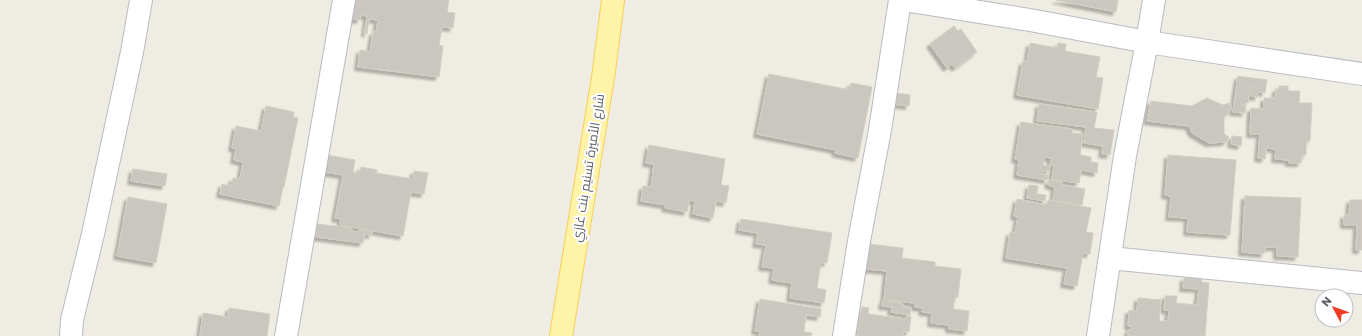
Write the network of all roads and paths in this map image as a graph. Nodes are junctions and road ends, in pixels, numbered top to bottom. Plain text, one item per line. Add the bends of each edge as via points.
1 (141, 0) edge
2 (344, 0) edge
3 (613, 0) edge
4 (900, 0) edge
5 (904, 0) edge
6 (1154, 0) edge
7 (1147, 42) junction
8 (1362, 74) edge
9 (1110, 258) junction
10 (1362, 283) edge
11 (71, 336) edge
12 (286, 336) edge
13 (561, 336) edge
14 (844, 336) edge
15 (1098, 336) edge

1 - 11 street via 93,234 72,320
2 - 12 street
3 - 13 main road, شارع الأميرة تسنيم بنت غازي
4 - 14 street
5 - 7 street
6 - 7 street
7 - 8 street
7 - 9 street via 1125,156
9 - 10 street
9 - 15 street

